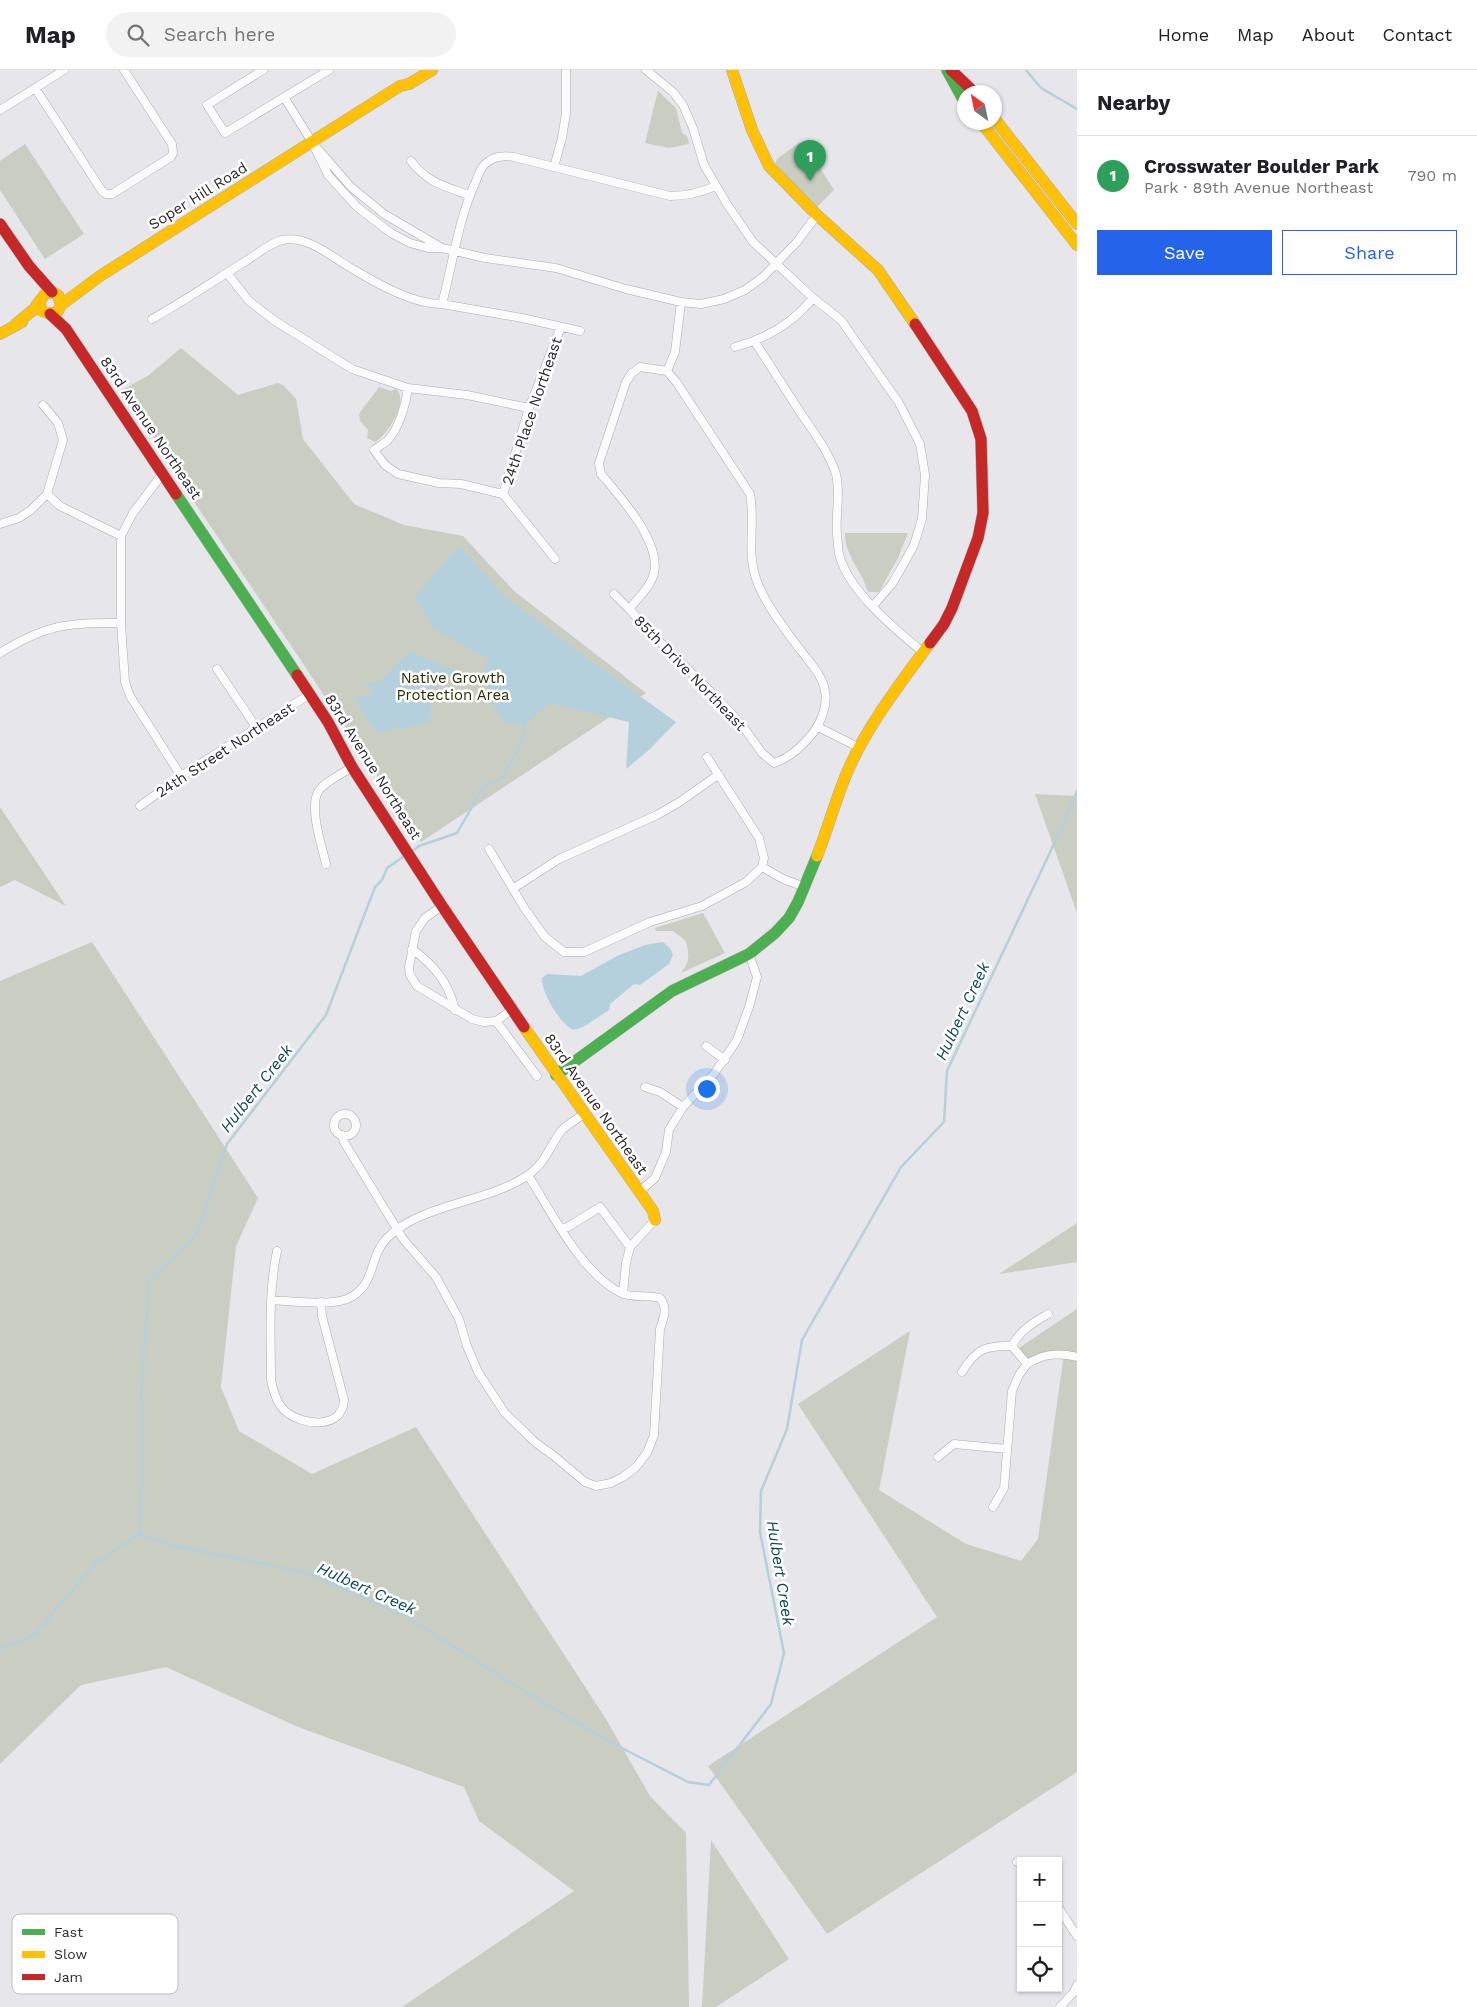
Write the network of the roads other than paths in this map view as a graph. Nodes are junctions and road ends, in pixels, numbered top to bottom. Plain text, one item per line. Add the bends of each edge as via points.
1 (64, 70) edge
2 (124, 70) edge
3 (262, 70) edge
4 (329, 70) edge
5 (418, 70) edge
6 (432, 70) edge
7 (566, 70) edge
8 (646, 70) edge
9 (732, 70) edge
10 (949, 70) edge
11 (966, 85) edge
12 (400, 86) junction
13 (957, 87) edge
14 (35, 88) junction
15 (284, 98) junction
16 (0, 110) edge
17 (1002, 128) edge
18 (987, 130) edge
19 (312, 142) junction
20 (411, 160) dead end
21 (554, 167) junction
22 (716, 186) junction
23 (469, 195) junction
24 (817, 215) junction
25 (0, 224) edge
26 (1077, 224) edge
27 (1077, 245) edge
28 (442, 248) junction
29 (454, 251) junction
30 (776, 265) junction
31 (29, 266) junction
32 (227, 273) junction
33 (100, 276) junction
34 (53, 293) junction
35 (813, 298) junction
36 (681, 302) junction
37 (442, 304) junction
38 (61, 306) junction
39 (43, 307) junction
40 (152, 319) dead end
41 (560, 327) junction
42 (66, 329) junction
43 (580, 331) dead end
44 (0, 334) edge
45 (755, 342) junction
46 (735, 347) dead end
47 (666, 371) junction
48 (408, 388) junction
49 (44, 405) dead end
50 (529, 408) junction
51 (163, 473) junction
52 (47, 494) junction
53 (503, 494) junction
54 (0, 524) edge
55 (121, 536) junction
56 (555, 559) dead end
57 (614, 594) dead end
58 (873, 606) junction
59 (629, 609) junction
60 (121, 623) junction
61 (0, 653) edge
62 (924, 653) junction
63 (216, 669) dead end
64 (310, 694) junction
65 (818, 726) junction
66 (256, 727) junction
67 (860, 748) junction
68 (707, 757) dead end
69 (352, 767) junction
70 (181, 776) junction
71 (718, 776) junction
72 (140, 806) dead end
73 (489, 848) dead end
74 (326, 864) dead end
75 (762, 867) junction
76 (805, 887) junction
77 (514, 888) junction
78 (442, 906) junction
79 (412, 949) junction
80 (749, 954) junction
81 (456, 1010) junction
82 (512, 1010) junction
83 (496, 1021) junction
84 (706, 1046) dead end
85 (725, 1060) junction
86 (556, 1075) junction
87 (537, 1076) dead end
88 (645, 1087) dead end
89 (683, 1107) junction
90 (584, 1114) junction
91 (342, 1135) dead end
92 (528, 1175) junction
93 (639, 1192) junction
94 (655, 1220) joint
95 (562, 1228) junction
96 (397, 1230) junction
97 (630, 1246) junction
98 (277, 1251) dead end
99 (623, 1294) junction
100 (271, 1300) junction
101 (320, 1302) junction
102 (1048, 1314) dead end
103 (1012, 1346) junction
104 (1077, 1357) edge
105 (1027, 1364) junction
106 (962, 1372) dead end
107 (1007, 1449) junction
108 (938, 1457) dead end
109 (993, 1507) dead end
110 (1062, 1913) edge
111 (1077, 1936) edge
112 (1077, 1985) edge
113 (1060, 2007) edge

1 - 14 street
2 - 14 street via 172,144 173,153 112,194 102,191
3 - 15 street via 207,105 225,133
4 - 15 street
5 - 12 street via 405,78
6 - 12 street
7 - 21 street via 566,113
8 - 22 street via 673,92 682,105 693,128 704,166
9 - 24 street via 752,130 770,166
10 - 11 street
10 - 13 street
12 - 19 street, Soper Hill Road
14 - 16 street
15 - 19 street
17 - 26 street
18 - 27 street
19 - 28 street via 351,187 384,214
19 - 28 street via 328,175 374,222 410,242 428,248
19 - 33 street, Soper Hill Road
20 - 23 street via 432,181
21 - 22 street via 670,196 688,196
21 - 23 street via 504,155 494,157 485,163
22 - 30 street via 753,242
23 - 29 street
24 - 30 street
24 - 62 street via 878,270 958,388 972,411 981,439 983,482 978,538 952,608
25 - 31 street, 83rd Avenue Northeast
28 - 29 street
29 - 36 street via 556,268
29 - 37 street
30 - 35 street
30 - 36 street via 745,290 724,299 701,304
31 - 34 street, 83rd Avenue Northeast
31 - 39 street, 83rd Avenue Northeast
32 - 37 street via 280,241 294,239 305,241 408,299
32 - 40 street
32 - 48 street via 249,301 315,347 352,368
33 - 34 street, Soper Hill Road
33 - 38 street, Soper Hill Road
34 - 38 street via 60,298
34 - 39 street via 45,294
35 - 45 street via 790,320
35 - 58 street via 841,320 872,363 912,424 924,459 925,494 914,545 892,584
36 - 47 street via 675,352
37 - 41 street
38 - 39 street via 56,313
38 - 42 street, 83rd Avenue Northeast
39 - 42 street, 83rd Avenue Northeast
39 - 44 street via 33,310
41 - 43 street
41 - 50 street, 24th Place Northeast
42 - 51 street, 83rd Avenue Northeast
45 - 46 street
45 - 58 street via 836,475 839,555 861,595
47 - 59 street, 85th Drive Northeast via 640,367 632,373 626,382 599,463 601,474 644,531 653,550 652,580
47 - 65 street, 85th Drive Northeast via 750,494 753,572 759,588 816,670 826,690 825,707
48 - 50 street via 467,395
48 - 53 street via 396,426 388,440 374,450 385,465 398,474
49 - 52 street via 58,423 63,440
50 - 53 street, 24th Place Northeast
51 - 55 street via 132,513
51 - 64 street, 83rd Avenue Northeast
52 - 54 street via 19,518
52 - 55 street via 60,506
53 - 56 street
55 - 60 street
57 - 59 street
58 - 62 street
59 - 65 street, 85th Drive Northeast via 718,699 762,754 774,763 803,746
60 - 61 street via 68,624 36,633
60 - 70 street via 125,682 130,696
62 - 67 street via 891,697
63 - 66 street
64 - 66 street, 24th Street Northeast
64 - 69 street, 83rd Avenue Northeast
65 - 67 street
66 - 70 street, 24th Street Northeast
67 - 76 street via 844,779
68 - 71 street
69 - 74 street via 318,791 315,801
69 - 78 street, 83rd Avenue Northeast
70 - 72 street, 24th Street Northeast
71 - 75 street via 759,838 764,858
71 - 77 street via 657,815 559,858
73 - 77 street
75 - 76 street
75 - 77 street via 746,882 702,906 650,922 584,952 564,952 554,947 538,929
76 - 80 street via 789,918
78 - 79 street via 420,925
78 - 82 street, 83rd Avenue Northeast
79 - 81 street via 427,960 441,977 452,994
79 - 81 street via 410,975 417,986
80 - 85 street via 757,977 737,1040
80 - 86 street via 672,991
81 - 83 street via 472,1019
82 - 83 street
82 - 86 street, 83rd Avenue Northeast
83 - 87 street
84 - 85 street
85 - 89 street
86 - 90 street, 83rd Avenue Northeast
88 - 89 street via 660,1092
89 - 93 street via 670,1130 666,1152 655,1178
90 - 92 street via 563,1130
90 - 93 street, 83rd Avenue Northeast
91 - 96 street
92 - 95 street
92 - 96 street via 502,1188 435,1211
93 - 94 street, 83rd Avenue Northeast via 653,1211
94 - 97 street
95 - 97 street via 600,1206
95 - 99 street via 583,1261 603,1282
96 - 99 street via 436,1276 459,1319 478,1372 505,1413 536,1443 585,1482 596,1486 612,1484 636,1467 647,1453 654,1435 660,1329 666,1314 664,1303 660,1298
96 - 101 street via 382,1245 369,1278 358,1292 339,1301
97 - 99 street
98 - 100 street
100 - 101 street
100 - 101 street via 271,1380 278,1401 295,1417 317,1423 330,1421 344,1408
102 - 103 street via 1017,1336
103 - 105 street
103 - 106 street via 995,1345 982,1349 971,1357
104 - 105 street via 1053,1354 1038,1357
105 - 107 street via 1012,1391
107 - 108 street via 954,1444
107 - 109 street via 1004,1488
110 - 111 street
112 - 113 street

